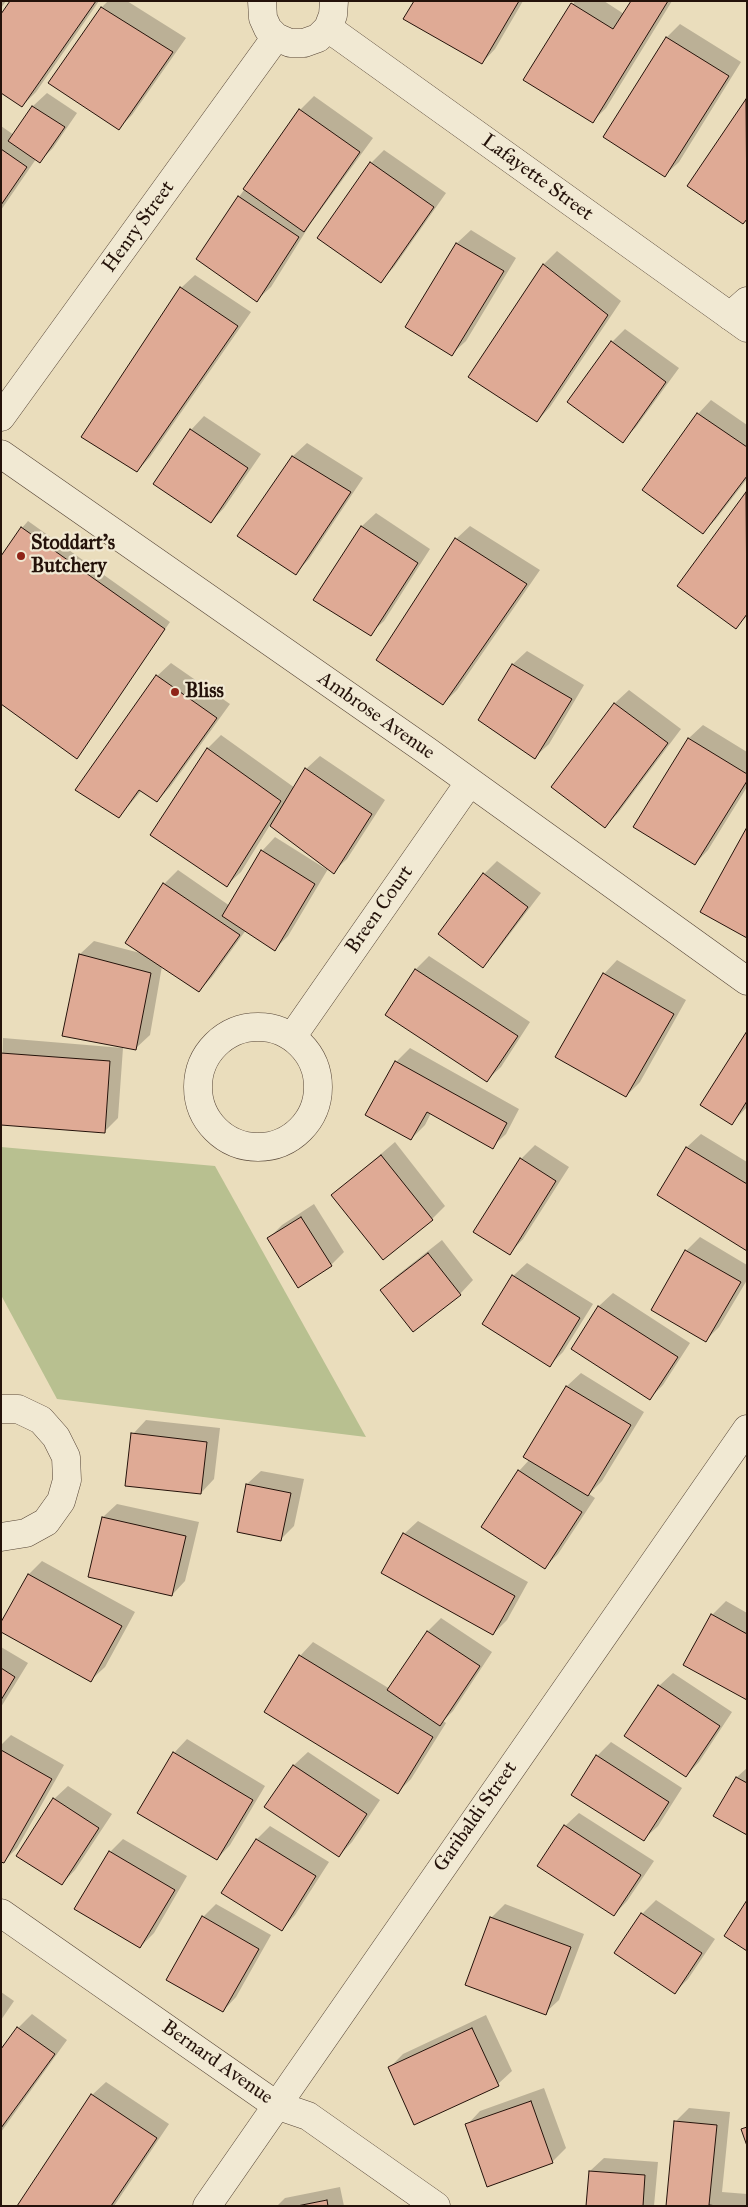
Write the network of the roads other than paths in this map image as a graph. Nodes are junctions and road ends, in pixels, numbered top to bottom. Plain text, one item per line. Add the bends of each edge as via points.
1 (262, 1) edge
2 (334, 1) edge
3 (328, 28) junction
4 (276, 37) junction
5 (741, 315) edge
6 (1, 417) edge
7 (1, 454) edge
8 (469, 783) junction
9 (747, 982) edge
10 (292, 1037) junction
11 (1, 1408) edge
12 (747, 1429) edge
13 (1, 1537) edge
14 (1, 1913) edge
15 (276, 2105) junction
16 (207, 2206) edge
17 (436, 2206) edge

1 - 4 street via 263,18
2 - 3 street
3 - 4 street via 318,38 304,43 290,43
3 - 5 street, Lafayette Street
4 - 6 street, Henry Street
7 - 8 street, Ambrose Avenue
8 - 9 street, Ambrose Avenue
8 - 10 street, Breen Court
10 - 10 street via 307,1051 316,1070 318,1091 313,1111 296,1134 278,1144 257,1147 237,1144 223,1137 209,1122 200,1103 198,1082 205,1057 219,1041 236,1030 257,1026
11 - 13 street via 18,1410 41,1420 56,1437 66,1457 67,1480 61,1502 46,1522 26,1533
12 - 15 street, Garibaldi Street
14 - 15 street, Bernard Avenue
15 - 16 street, Garibaldi Street
15 - 17 street, Bernard Avenue via 308,2116

